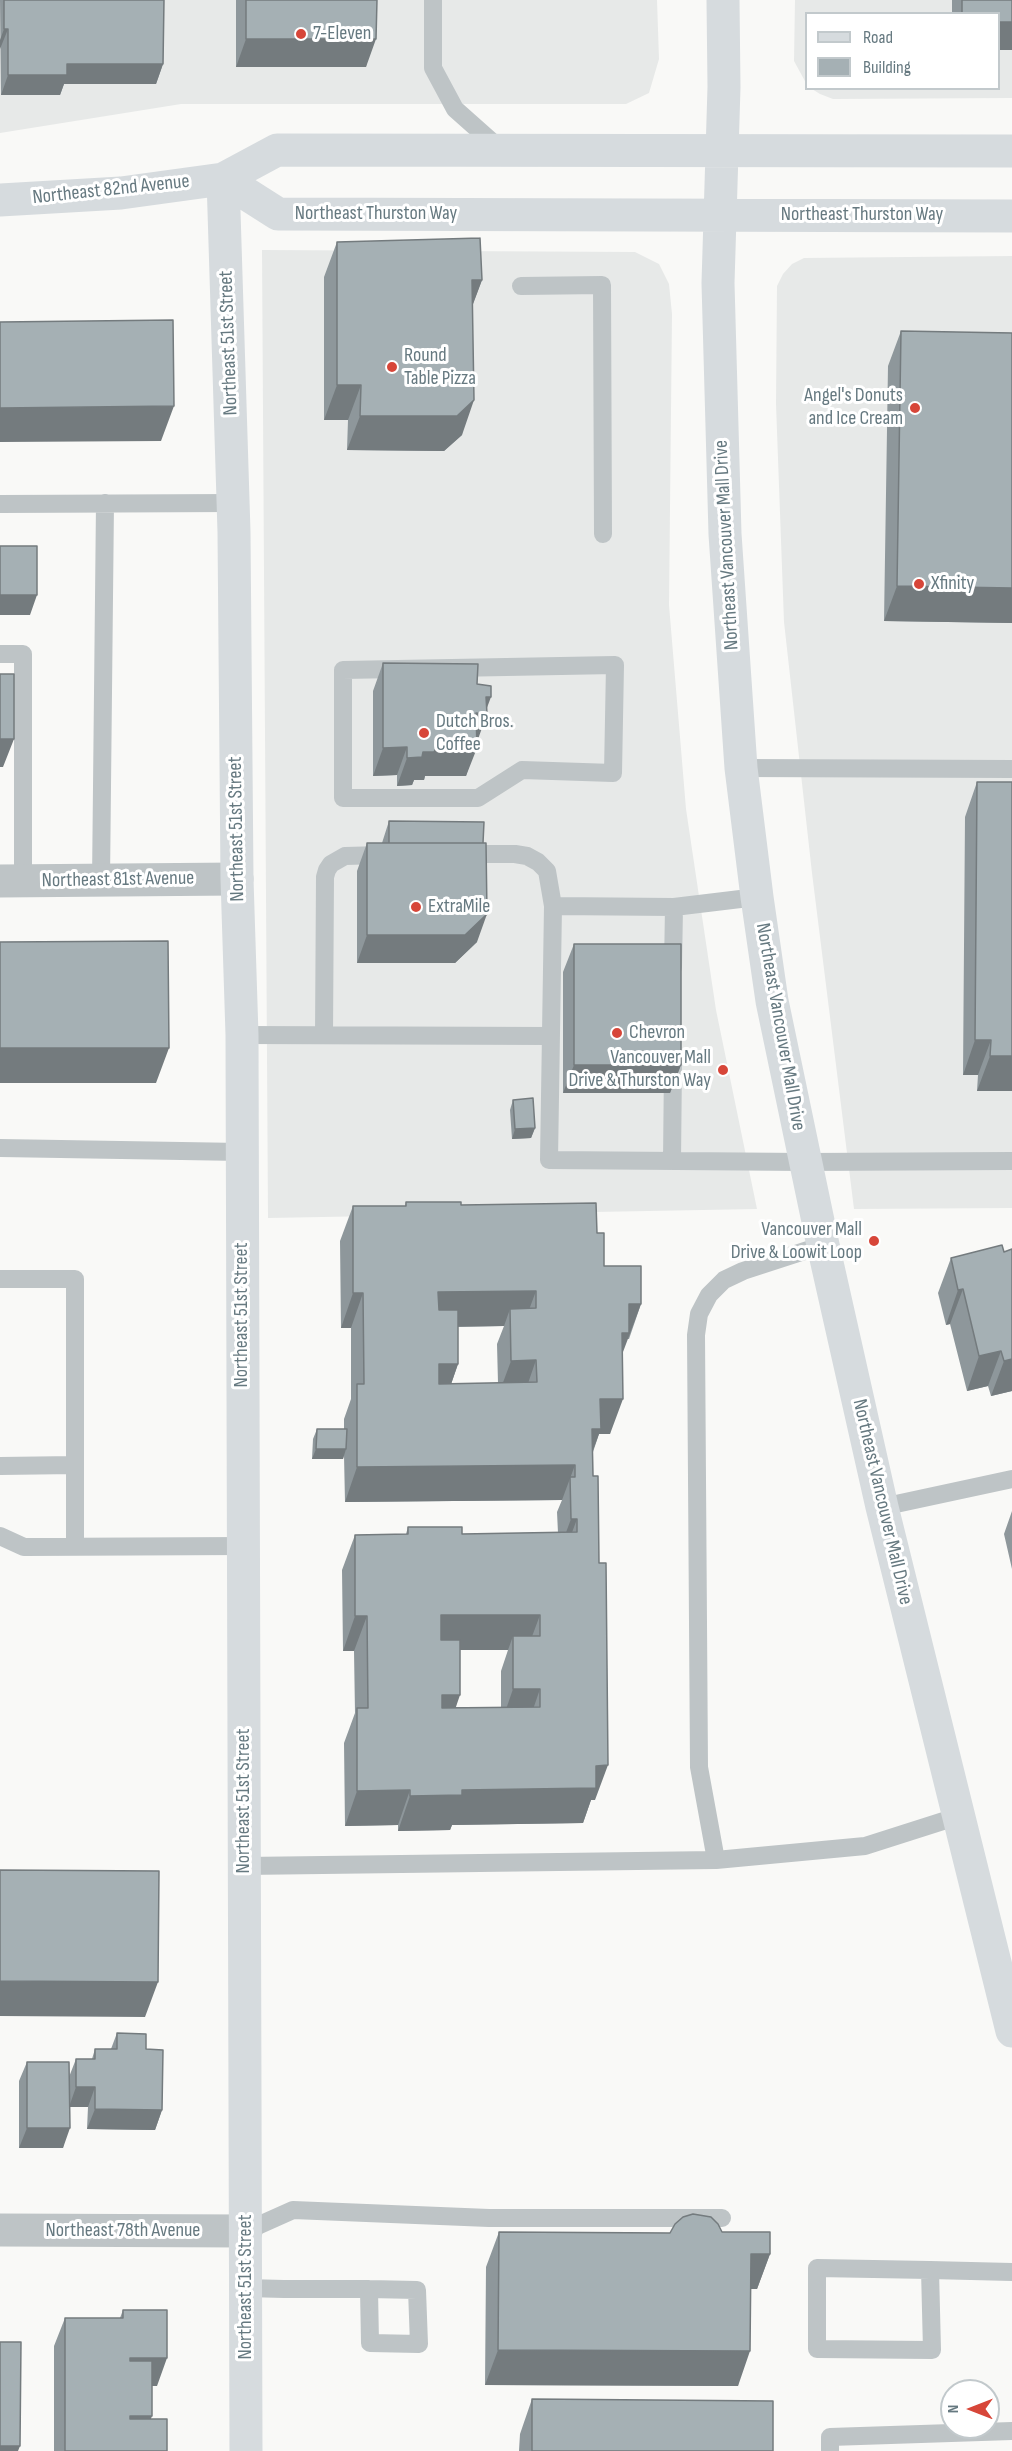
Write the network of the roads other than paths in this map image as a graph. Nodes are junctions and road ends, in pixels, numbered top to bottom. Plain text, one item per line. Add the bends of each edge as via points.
1 (433, 0) edge
2 (723, 0) edge
3 (501, 150) junction
4 (722, 150) junction
5 (1012, 151) edge
6 (223, 179) junction
7 (0, 200) edge
8 (720, 215) junction
9 (1012, 216) edge
10 (521, 286) dead end
11 (105, 503) junction
12 (234, 503) junction
13 (0, 504) edge
14 (603, 534) dead end
15 (0, 654) edge
16 (741, 768) junction
17 (1012, 769) edge
18 (613, 773) joint
19 (477, 854) edge
20 (382, 855) edge
21 (237, 879) junction
22 (101, 880) junction
23 (12, 881) edge
24 (757, 897) junction
25 (553, 906) junction
26 (674, 906) junction
27 (673, 987) edge
28 (242, 1035) junction
29 (324, 1035) junction
30 (551, 1036) junction
31 (673, 1045) edge
32 (0, 1148) edge
33 (242, 1152) junction
34 (672, 1161) junction
35 (1012, 1161) edge
36 (805, 1162) junction
37 (823, 1245) junction
38 (0, 1280) edge
39 (75, 1465) junction
40 (0, 1466) edge
41 (1012, 1479) edge
42 (882, 1508) junction
43 (0, 1536) edge
44 (75, 1546) junction
45 (244, 1546) junction
46 (959, 1816) junction
47 (716, 1860) junction
48 (244, 1866) junction
49 (1012, 2031) edge
50 (722, 2218) dead end
51 (0, 2230) edge
52 (246, 2231) junction
53 (930, 2270) junction
54 (1012, 2272) edge
55 (246, 2288) junction
56 (369, 2289) dead end
57 (1012, 2431) edge
58 (953, 2443) edge
59 (246, 2451) edge
60 (830, 2451) edge

1 - 3 lane via 434,68 455,109
2 - 4 street, Northeast Vancouver Mall Drive
3 - 4 street
3 - 6 street via 277,150
4 - 5 street
4 - 8 street, Northeast Vancouver Mall Drive
6 - 7 street, Northeast 82nd Avenue via 121,193
6 - 8 street, Northeast Thurston Way via 278,213
6 - 12 street, Northeast 51st Street
8 - 9 street, Northeast Thurston Way
8 - 16 street, Northeast Vancouver Mall Drive via 717,283 725,534
10 - 14 lane via 602,285
11 - 12 lane
11 - 13 lane
11 - 22 lane
12 - 21 street, Northeast 51st Street
15 - 23 lane via 23,654
16 - 17 lane
16 - 24 street, Northeast Vancouver Mall Drive
18 - 18 lane via 615,665 343,670 343,798 478,798 522,770
19 - 25 lane via 515,854 538,862 547,871
20 - 29 lane via 345,856 327,870
21 - 22 street, Northeast 81st Avenue
21 - 28 street, Northeast 51st Street
22 - 23 street, Northeast 81st Avenue
24 - 26 lane
24 - 36 street, Northeast Vancouver Mall Drive via 772,1001
25 - 26 lane
25 - 30 lane
26 - 27 lane
28 - 29 lane
28 - 33 street, Northeast 51st Street
29 - 30 lane
30 - 34 lane via 549,1160
31 - 34 lane
32 - 33 lane
33 - 45 street, Northeast 51st Street
34 - 36 lane
35 - 36 lane
36 - 37 street, Northeast Vancouver Mall Drive
37 - 42 street, Northeast Vancouver Mall Drive
37 - 47 lane via 724,1280 709,1295 699,1314 699,1767
38 - 39 lane via 75,1280
39 - 40 lane
39 - 44 lane
41 - 42 lane
42 - 46 street, Northeast Vancouver Mall Drive
43 - 44 lane via 24,1547
44 - 45 lane
45 - 48 street, Northeast 51st Street
46 - 47 lane via 865,1846
46 - 49 street, Northeast Vancouver Mall Drive
47 - 48 lane
48 - 52 street, Northeast 51st Street
50 - 52 lane via 489,2218 293,2210
51 - 52 street, Northeast 78th Avenue
52 - 55 street, Northeast 51st Street
53 - 53 lane via 817,2268 817,2349 932,2350
53 - 54 lane
55 - 56 lane
55 - 59 street, Northeast 51st Street
57 - 58 lane
58 - 60 lane via 830,2438

